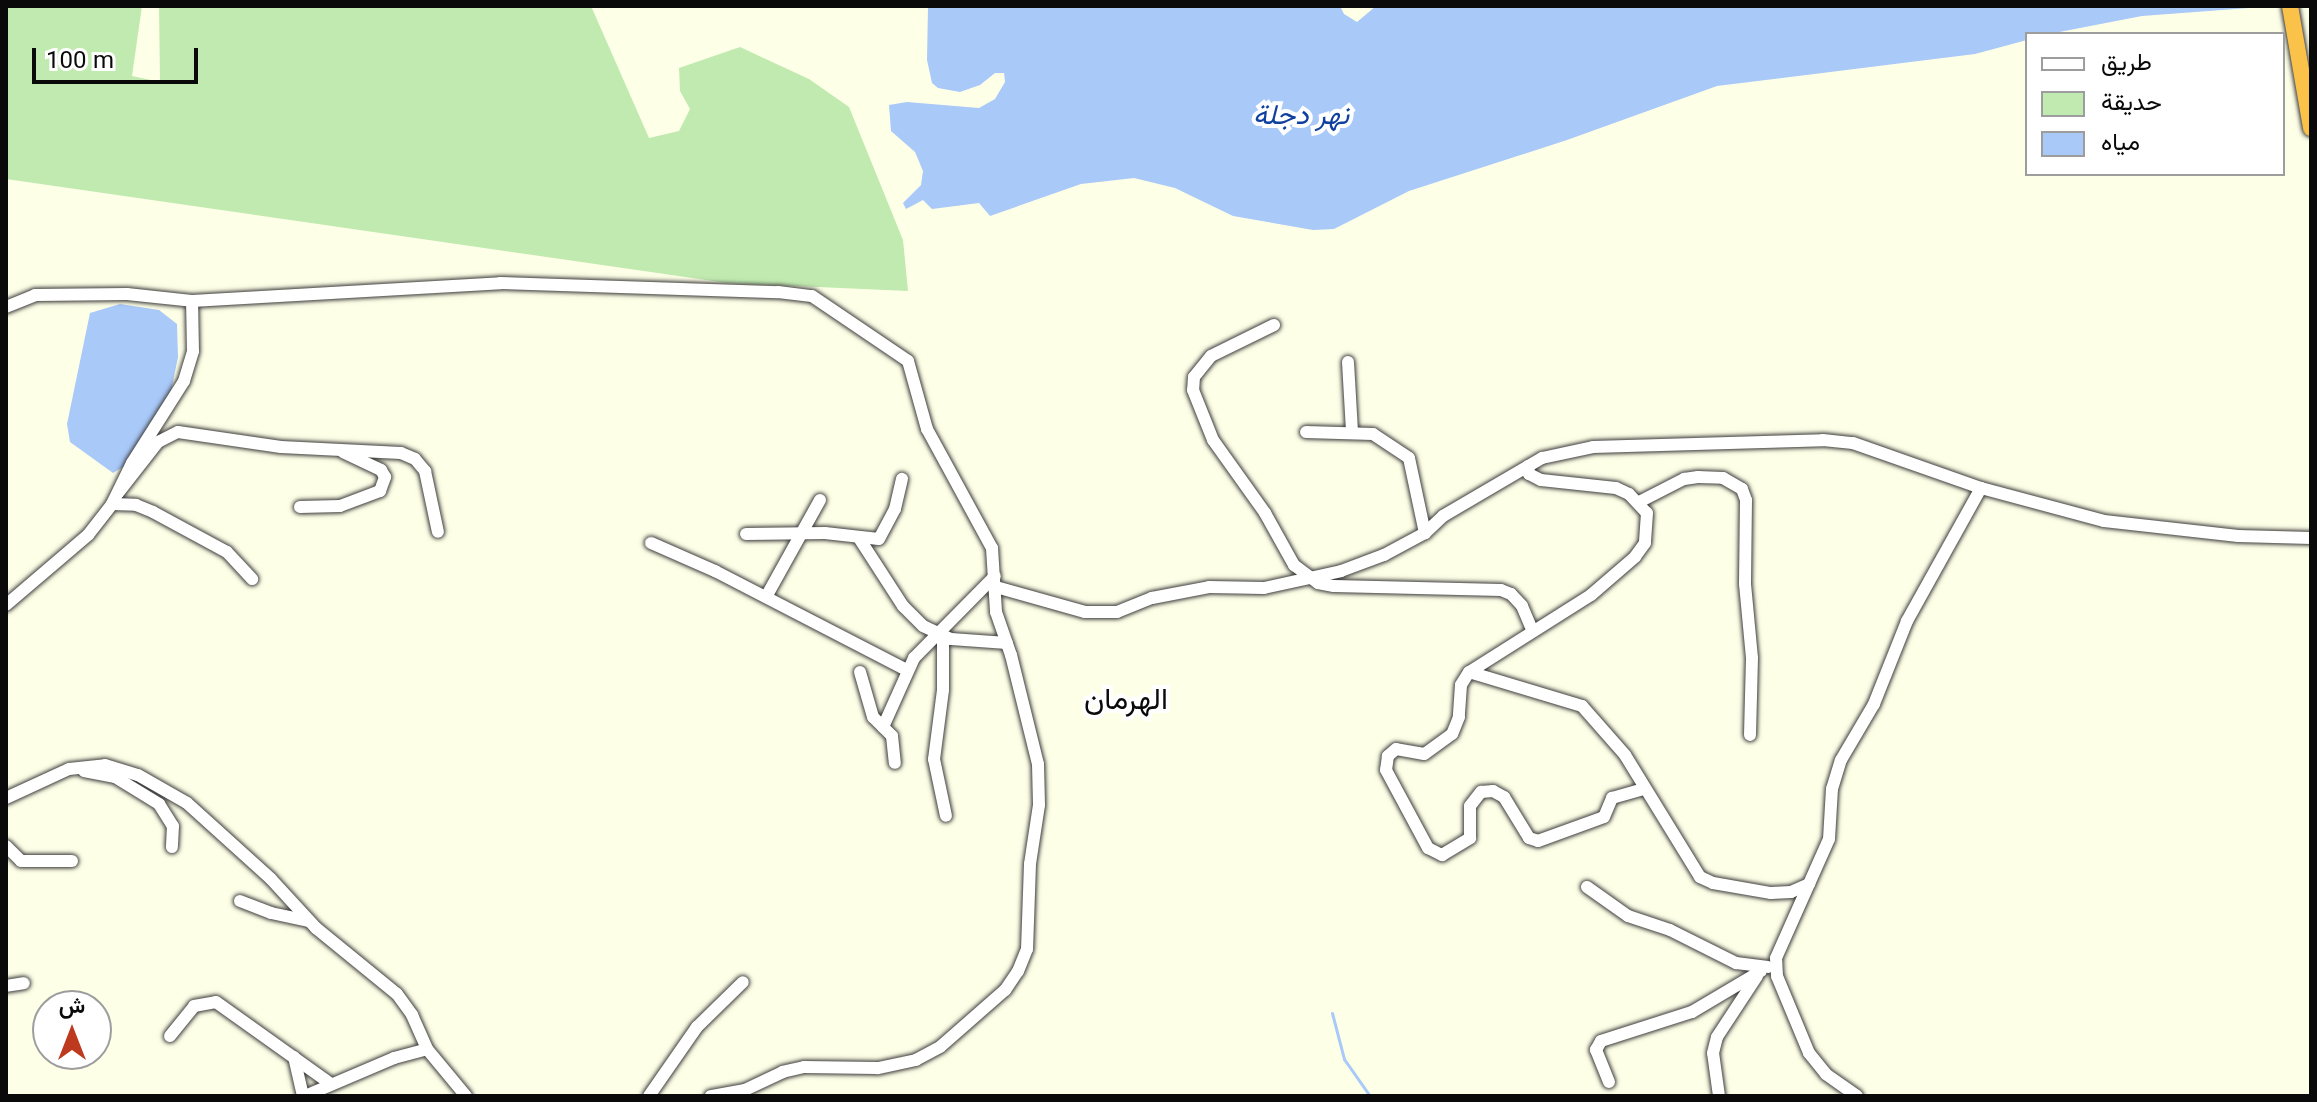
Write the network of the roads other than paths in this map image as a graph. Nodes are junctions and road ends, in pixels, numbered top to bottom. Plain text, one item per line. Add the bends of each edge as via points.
1 (2290, 6) edge
2 (2311, 128) edge
3 (192, 301) junction
4 (6, 307) edge
5 (1274, 325) dead end
6 (1348, 362) dead end
7 (1306, 432) dead end
8 (1352, 432) junction
9 (340, 450) junction
10 (1528, 466) junction
11 (902, 479) dead end
12 (1981, 488) junction
13 (115, 498) junction
14 (820, 500) dead end
15 (1639, 502) junction
16 (300, 507) dead end
17 (438, 532) dead end
18 (801, 533) junction
19 (1425, 533) junction
20 (746, 534) dead end
21 (859, 538) junction
22 (2311, 538) edge
23 (651, 543) dead end
24 (1306, 577) junction
25 (252, 579) dead end
26 (995, 582) junction
27 (766, 597) junction
28 (6, 605) edge
29 (1532, 629) junction
30 (939, 635) junction
31 (1007, 643) junction
32 (907, 670) junction
33 (860, 672) dead end
34 (1469, 672) junction
35 (883, 727) junction
36 (1750, 735) dead end
37 (895, 763) dead end
38 (69, 769) junction
39 (1643, 789) junction
40 (6, 798) edge
41 (946, 816) dead end
42 (6, 846) edge
43 (172, 847) dead end
44 (72, 861) dead end
45 (1809, 884) junction
46 (1587, 887) dead end
47 (240, 901) dead end
48 (308, 921) junction
49 (1767, 969) junction
50 (743, 982) dead end
51 (24, 983) dead end
52 (6, 986) edge
53 (170, 1036) dead end
54 (427, 1049) junction
55 (294, 1057) junction
56 (1609, 1082) dead end
57 (322, 1090) edge
58 (462, 1094) edge
59 (304, 1096) edge
60 (649, 1096) edge
61 (711, 1096) edge
62 (1719, 1096) edge
63 (1857, 1096) edge

1 - 2 highway
3 - 4 street via 127,294 35,295
3 - 13 street via 193,351 184,381
3 - 26 street via 500,283 812,296 908,361 927,429 988,537
5 - 24 street via 1211,356 1194,377 1193,390 1213,440
6 - 8 street
7 - 8 street
8 - 19 street via 1373,434 1409,458
9 - 13 street via 171,434 158,442
9 - 16 street via 381,470 385,477 380,491 333,507
9 - 17 street via 401,453 415,459 428,478
10 - 12 street via 1558,452 1584,448 1823,440 1853,443
10 - 15 street via 1533,478 1616,488
10 - 19 street via 1443,516
11 - 21 street via 881,537
12 - 22 street via 2104,521
12 - 45 street via 1907,621 1874,704 1841,760 1832,789 1829,839
13 - 25 street via 227,552
13 - 28 street via 88,535
14 - 18 street
15 - 29 street via 1649,526 1635,557 1591,595
15 - 36 street via 1698,477 1723,478 1742,489 1752,658
18 - 20 street
18 - 21 street
18 - 27 street
19 - 24 street via 1363,564
21 - 30 street via 912,617
23 - 27 street
24 - 26 street via 1264,588 1195,590 1117,612 1085,612
24 - 29 street via 1334,586 1501,590 1522,606
26 - 30 street
26 - 31 street via 996,612
27 - 32 street
29 - 34 street
30 - 31 street
30 - 32 street
30 - 41 street via 943,690 934,759
31 - 61 street via 1038,764 1040,792 1030,864 1029,937 1012,981 940,1047 916,1060 864,1069 804,1067 745,1090
32 - 35 street
33 - 35 street via 873,717
34 - 39 street via 1582,706 1621,749
34 - 39 street via 1461,685 1452,734 1424,754 1400,748 1386,760 1386,770 1431,852 1442,855 1467,842 1470,806 1481,792 1504,797 1529,838 1538,841 1604,817 1612,798
35 - 37 street via 892,736
38 - 40 street
38 - 43 street via 115,777 159,804 173,826
38 - 48 street via 93,765 128,770 187,803 271,879
39 - 45 street via 1692,868 1706,881 1771,893
42 - 44 street via 21,861
45 - 49 street
46 - 49 street via 1619,912 1736,963
47 - 48 street
48 - 54 street via 397,994
49 - 56 street via 1692,1012 1601,1041 1596,1050
49 - 62 street via 1717,1037 1713,1053
49 - 63 street via 1809,1053 1826,1074
50 - 60 street via 697,1027
51 - 52 street
53 - 55 street via 194,1006 216,1002
54 - 57 street
54 - 58 street
55 - 57 street
55 - 59 street
57 - 59 street

